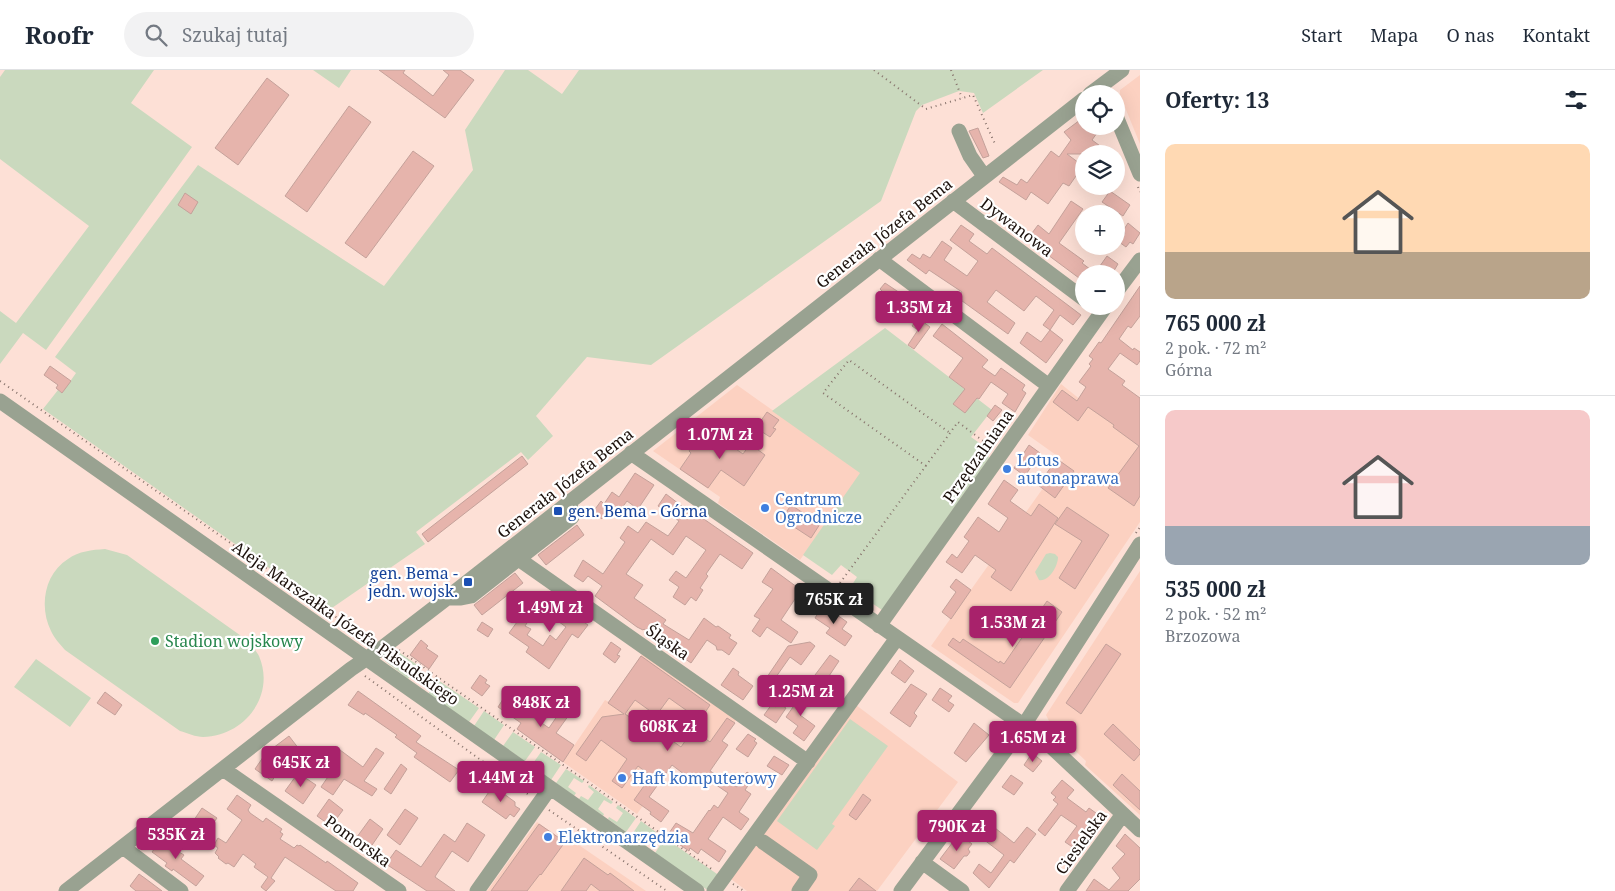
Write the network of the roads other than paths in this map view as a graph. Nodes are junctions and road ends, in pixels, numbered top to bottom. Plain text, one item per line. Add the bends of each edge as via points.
1 (1122, 70) edge
2 (1105, 82) edge
3 (1075, 106) edge
4 (959, 131) dead end
5 (1124, 135) edge
6 (1140, 174) edge
7 (984, 176) junction
8 (953, 201) junction
9 (879, 259) junction
10 (1140, 260) edge
11 (1125, 280) edge
12 (1075, 292) edge
13 (1095, 315) edge
14 (1049, 386) junction
15 (0, 401) edge
16 (631, 454) junction
17 (1137, 539) edge
18 (513, 555) junction
19 (879, 626) junction
20 (897, 638) junction
21 (365, 667) junction
22 (1024, 725) junction
23 (808, 762) junction
24 (223, 769) junction
25 (550, 788) junction
26 (1123, 814) junction
27 (1140, 830) edge
28 (763, 842) dead end
29 (123, 848) junction
30 (922, 862) junction
31 (66, 891) edge
32 (180, 891) edge
33 (399, 891) edge
34 (477, 891) edge
35 (697, 891) edge
36 (714, 891) edge
37 (799, 891) edge
38 (900, 891) edge
39 (962, 891) edge
40 (1067, 891) edge

1 - 2 street
3 - 7 street, Generała Józefa Bema
4 - 7 street via 970,156
5 - 6 street
7 - 8 street, Generała Józefa Bema
8 - 9 street, Generała Józefa Bema
8 - 12 street, Dywanowa
9 - 14 street
9 - 16 street, Generała Józefa Bema
10 - 11 street
13 - 14 street, Przędzalniana
14 - 19 street, Przędzalniana
15 - 21 street, Aleja Marszałka Józefa Piłsudskiego
16 - 18 street, Generała Józefa Bema via 570,502 572,517
16 - 19 street
17 - 22 street
18 - 21 street via 471,596 447,598
18 - 23 street, Śląska
19 - 20 street
20 - 22 street
20 - 23 street
21 - 24 street via 351,669
21 - 25 street, Aleja Marszałka Józefa Piłsudskiego
22 - 26 street
22 - 30 street
23 - 36 street
24 - 29 street
24 - 33 street, Pomorska
25 - 34 street
25 - 35 street, Aleja Marszałka Józefa Piłsudskiego
26 - 27 street
26 - 40 street, Ciesielska
28 - 37 street via 810,875
29 - 31 street
29 - 32 street
30 - 38 street
30 - 39 street

